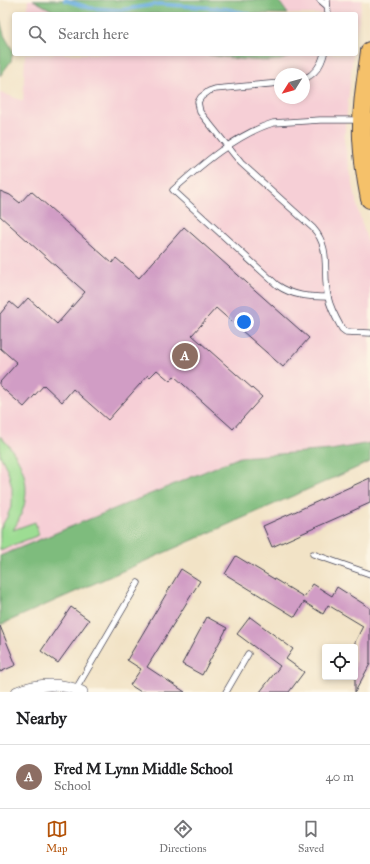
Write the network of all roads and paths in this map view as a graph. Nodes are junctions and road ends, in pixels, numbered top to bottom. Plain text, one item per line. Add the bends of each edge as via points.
1 (320, 0) edge
2 (327, 3) edge
3 (370, 51) edge
4 (324, 56) edge
5 (310, 76) edge
6 (274, 83) edge
7 (366, 120) edge
8 (228, 147) junction
9 (370, 199) edge
10 (328, 297) junction
11 (370, 333) edge
12 (313, 554) dead end
13 (370, 574) edge
14 (138, 584) dead end
15 (248, 654) dead end
16 (79, 691) edge
17 (18, 692) edge
18 (226, 692) edge

1 - 2 lane
3 - 7 main road
4 - 5 lane via 322,63
6 - 8 lane via 215,88 201,97 198,102 200,112
7 - 8 lane via 273,123
7 - 9 main road via 362,139
8 - 10 lane via 246,169 320,237 325,254
8 - 10 lane via 173,190 284,290 297,295
10 - 11 lane via 342,329 346,332
12 - 13 lane
14 - 16 lane
15 - 18 lane
16 - 17 street via 56,684 29,687

